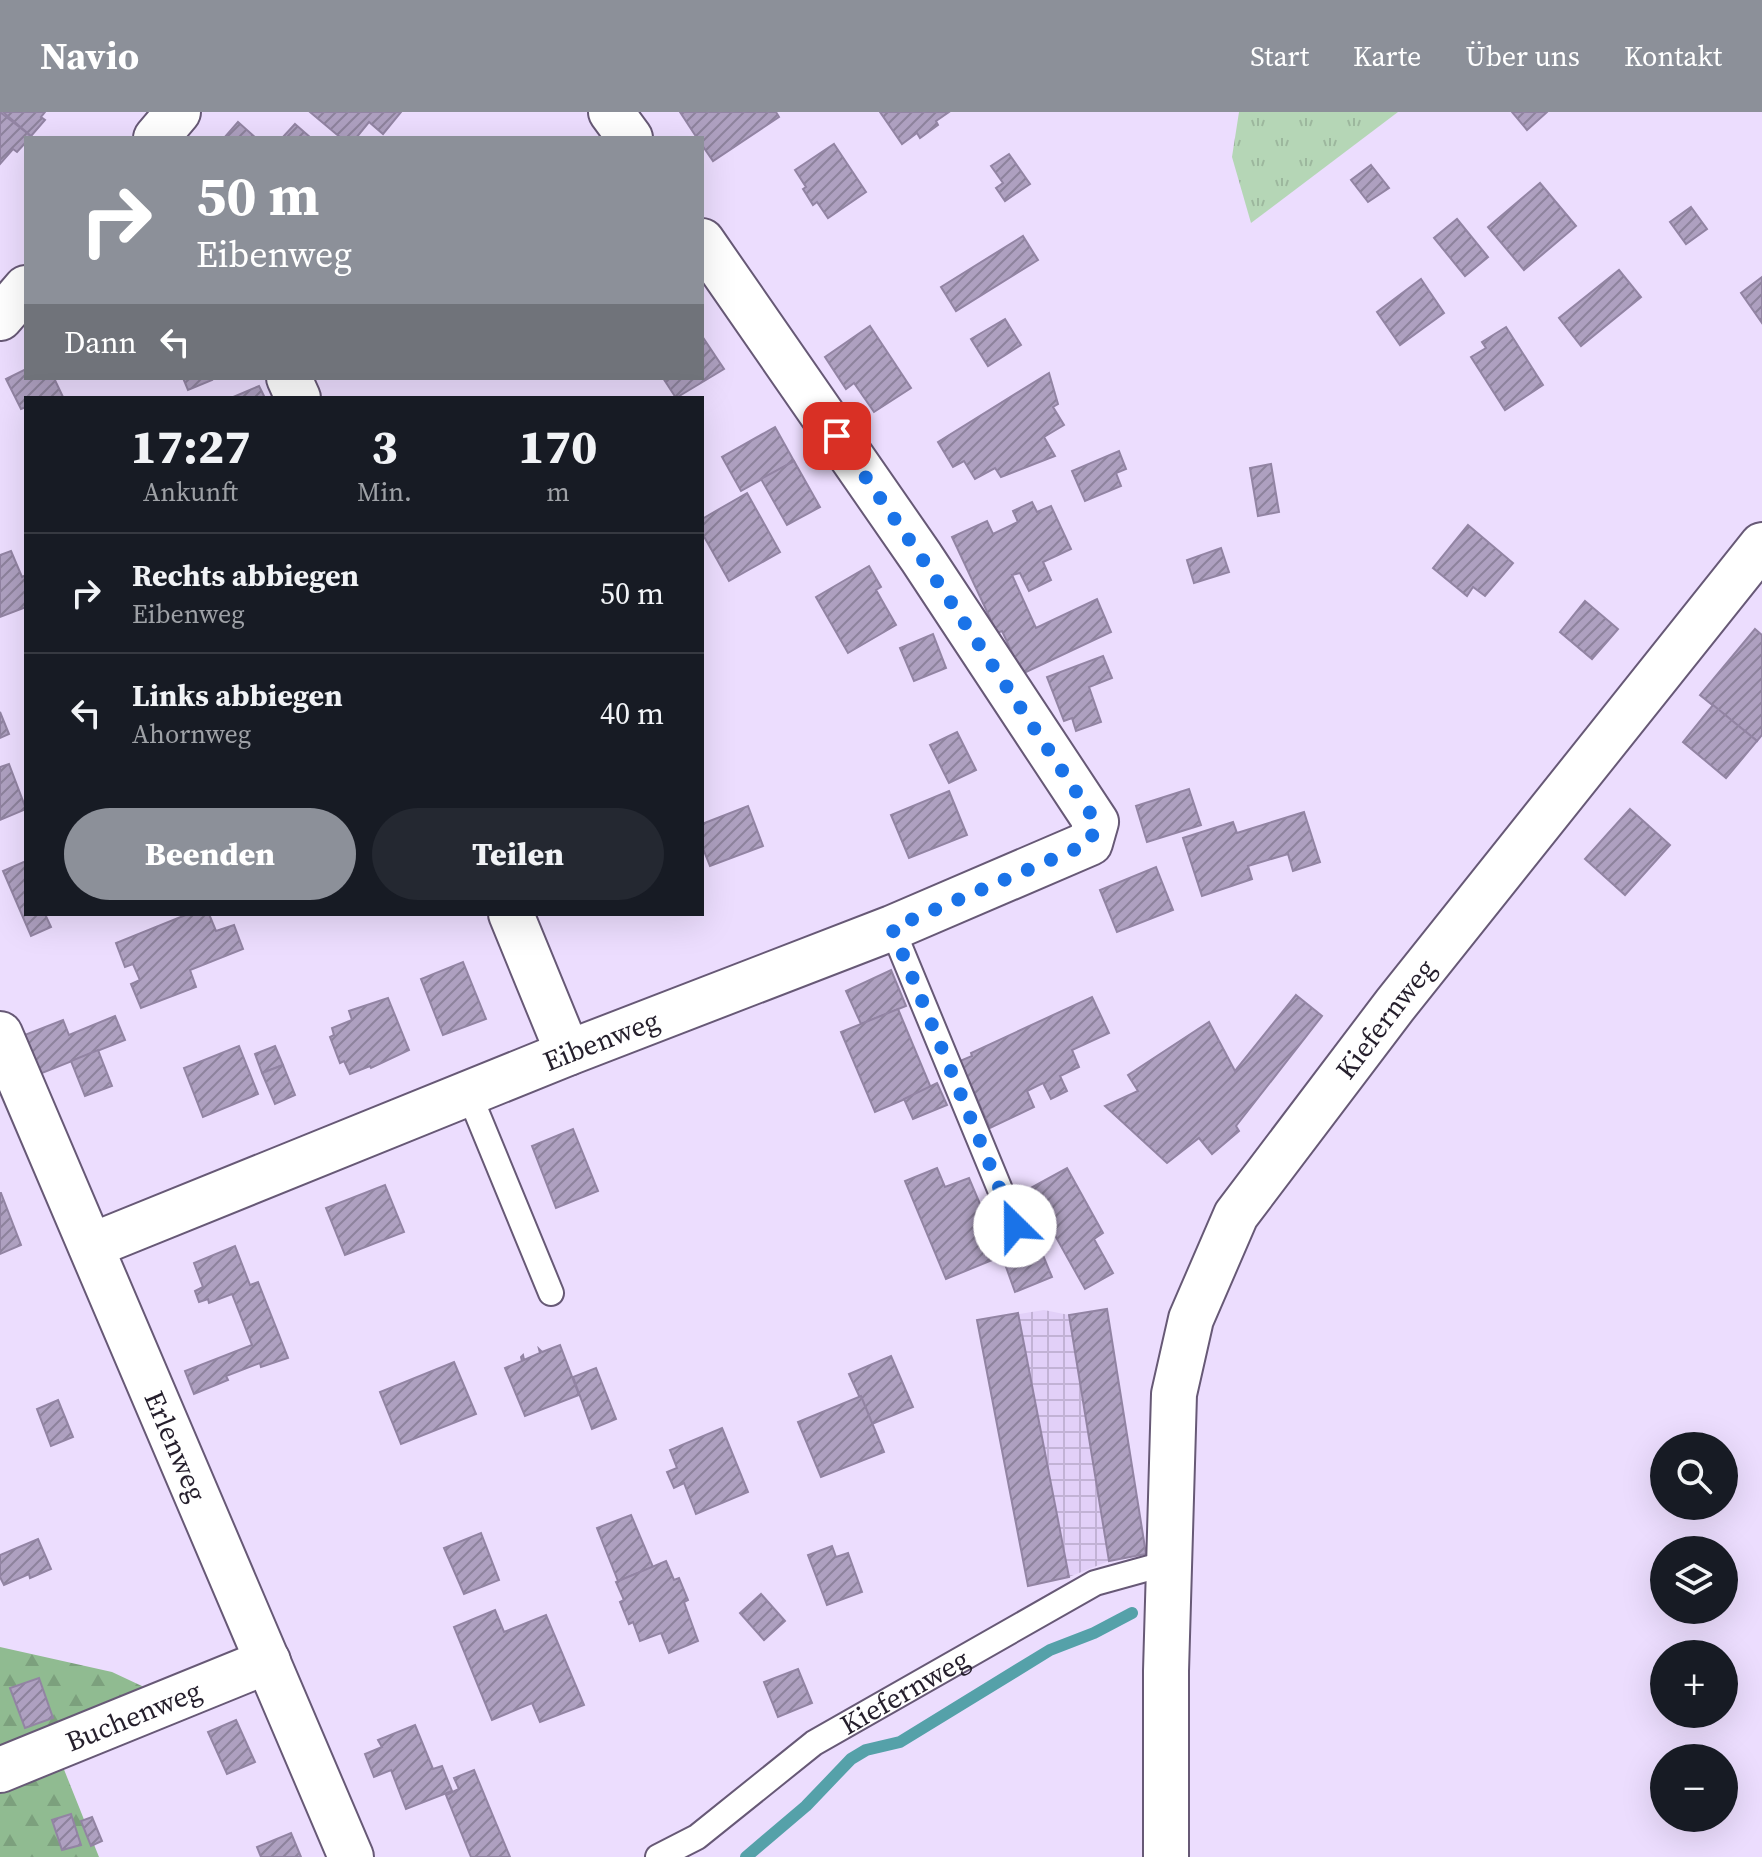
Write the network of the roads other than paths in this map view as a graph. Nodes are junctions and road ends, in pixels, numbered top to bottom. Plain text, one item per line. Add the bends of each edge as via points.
1 (178, 112) edge
2 (611, 112) edge
3 (158, 136) edge
4 (629, 136) edge
5 (704, 244) edge
6 (24, 290) edge
7 (0, 318) edge
8 (1762, 545) edge
9 (512, 916) edge
10 (892, 928) junction
11 (0, 1034) edge
12 (568, 1053) junction
13 (469, 1094) junction
14 (1015, 1226) dead end
15 (91, 1246) junction
16 (551, 1293) dead end
17 (1171, 1562) junction
18 (268, 1661) junction
19 (0, 1770) edge
20 (351, 1857) edge
21 (658, 1857) edge
22 (1166, 1857) edge

1 - 3 street
2 - 4 street
5 - 10 street, Eibenweg via 1096,822 1090,843
6 - 7 street
8 - 17 street, Kiefernweg via 1404,993 1236,1215 1191,1319 1174,1394
9 - 12 street
10 - 12 street, Eibenweg
10 - 14 lane
11 - 15 street, Erlenweg
12 - 13 street, Eibenweg
13 - 15 street, Eibenweg
13 - 16 lane
15 - 18 street, Erlenweg
17 - 21 lane, Kiefernweg via 1095,1583 814,1743 697,1837
17 - 22 street, Kiefernweg
18 - 19 street, Buchenweg
18 - 20 street, Erlenweg

